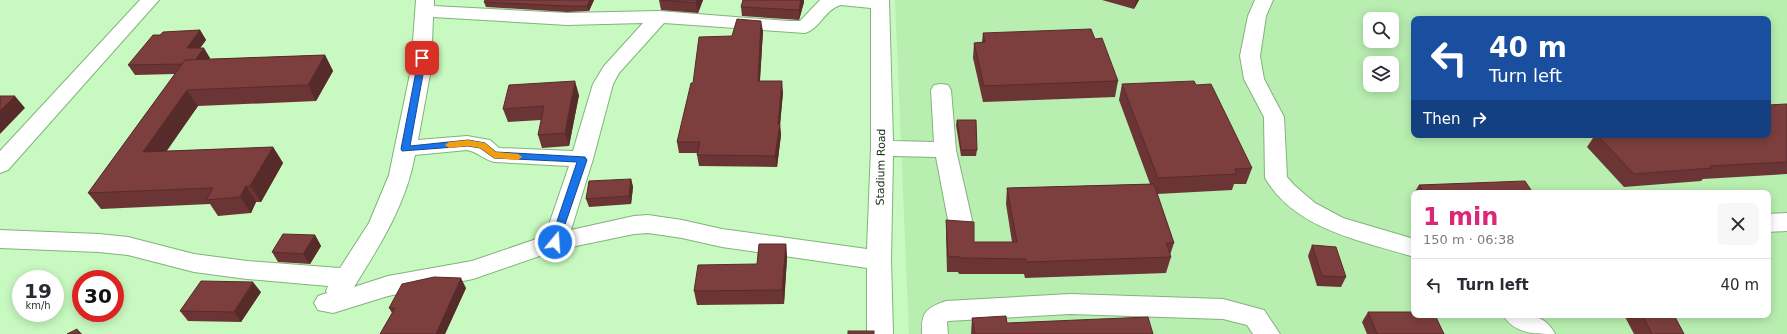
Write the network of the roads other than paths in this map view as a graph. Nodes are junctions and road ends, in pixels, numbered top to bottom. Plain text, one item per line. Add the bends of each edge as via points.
1 (150, 0) edge
2 (841, 0) edge
3 (1264, 0) edge
4 (880, 2) edge
5 (424, 5) edge
6 (659, 17) junction
7 (941, 90) dead end
8 (882, 148) junction
9 (405, 149) junction
10 (945, 150) junction
11 (582, 160) junction
12 (0, 165) edge
13 (960, 220) edge
14 (1787, 222) edge
15 (1771, 223) edge
16 (0, 239) edge
17 (555, 242) junction
18 (1411, 247) edge
19 (878, 260) junction
20 (346, 278) junction
21 (1520, 318) edge
22 (880, 334) edge
23 (935, 334) edge
24 (1267, 334) edge
25 (1542, 334) edge

1 - 12 street
2 - 4 street
2 - 6 street via 827,3 805,27
3 - 18 street via 1250,56 1254,79 1274,117 1276,178 1286,191 1307,208 1335,224
4 - 8 street, Stadium Road
5 - 6 street via 567,19
5 - 9 street via 421,69
6 - 11 street via 611,70 603,84
7 - 10 street
8 - 10 street
8 - 19 street, Stadium Road
9 - 11 street via 468,143 482,145 494,155
9 - 20 street via 400,175 391,200 379,226
10 - 13 street
11 - 17 street
14 - 15 street
16 - 20 street via 99,242 128,246 194,264
17 - 19 street via 648,224 722,238
17 - 20 street via 473,270 388,286 327,303
19 - 22 street, Stadium Road
21 - 25 street
23 - 24 street via 934,320 946,311 1070,304 1223,309 1255,317

